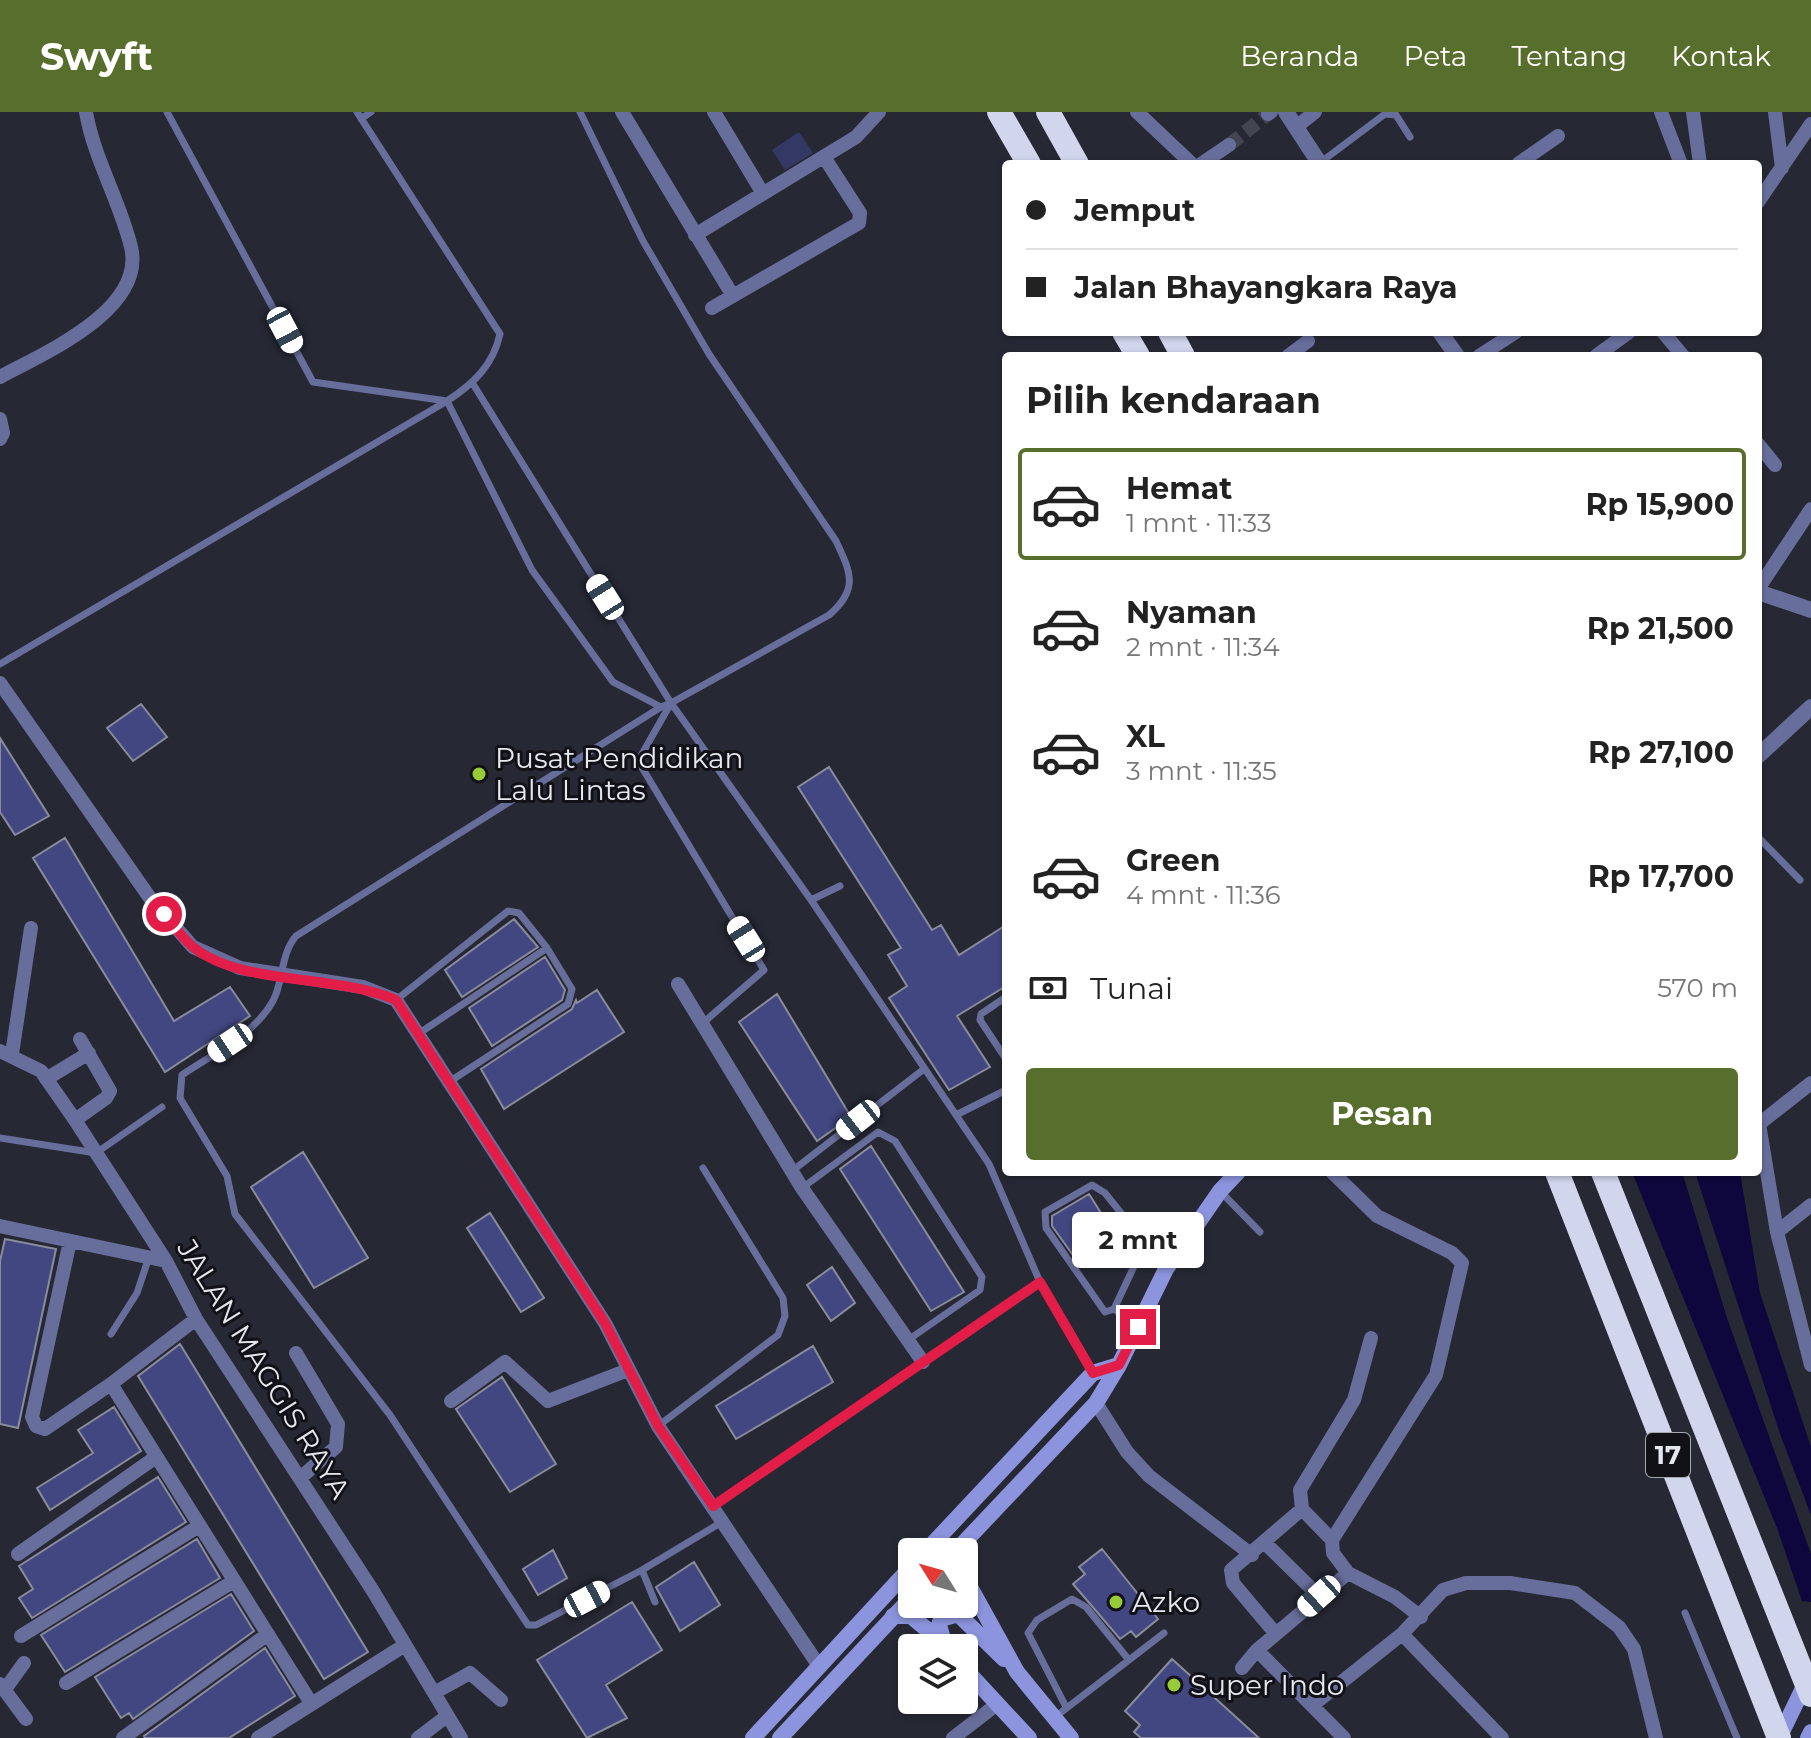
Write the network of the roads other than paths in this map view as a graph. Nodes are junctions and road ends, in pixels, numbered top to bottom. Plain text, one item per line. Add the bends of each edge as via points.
1 (86, 112) edge
2 (167, 112) edge
3 (371, 112) edge
4 (580, 112) edge
5 (622, 112) edge
6 (714, 112) edge
7 (879, 112) edge
8 (999, 112) edge
9 (1048, 112) edge
10 (1137, 112) edge
11 (1286, 112) edge
12 (1315, 112) edge
13 (1661, 112) edge
14 (1693, 112) edge
15 (1775, 112) edge
16 (359, 115) edge
17 (1811, 124) edge
18 (1296, 127) junction
19 (1558, 136) dead end
20 (1410, 137) dead end
21 (1229, 145) tunnel mouth
22 (824, 157) junction
23 (1538, 158) edge
24 (1027, 160) edge
25 (1075, 160) edge
26 (1188, 160) edge
27 (1207, 160) edge
28 (1317, 160) edge
29 (1324, 160) edge
30 (1679, 160) edge
31 (1699, 160) edge
32 (1782, 168) junction
33 (762, 192) junction
34 (1762, 196) edge
35 (695, 235) junction
36 (733, 296) junction
37 (712, 308) dead end
38 (1510, 336) edge
39 (1624, 336) edge
40 (1666, 336) edge
41 (1308, 341) dead end
42 (1293, 352) edge
43 (1485, 352) edge
44 (1602, 352) edge
45 (1680, 352) edge
46 (0, 377) edge
47 (473, 384) junction
48 (447, 401) junction
49 (0, 419) edge
50 (0, 439) edge
51 (1762, 449) edge
52 (1775, 465) dead end
53 (1811, 509) edge
54 (1762, 584) edge
55 (1762, 592) edge
56 (1811, 610) edge
57 (0, 664) edge
58 (0, 683) edge
59 (671, 703) junction
60 (661, 707) junction
61 (1811, 707) edge
62 (1762, 752) edge
63 (1762, 841) edge
64 (1800, 880) dead end
65 (840, 886) dead end
66 (811, 900) junction
67 (31, 928) dead end
68 (547, 948) junction
69 (281, 975) junction
70 (678, 984) dead end
71 (396, 1000) junction
72 (1002, 1000) edge
73 (704, 1022) junction
74 (418, 1034) junction
75 (80, 1039) dead end
76 (6, 1052) edge
77 (89, 1053) junction
78 (1002, 1053) edge
79 (924, 1069) junction
80 (46, 1079) junction
81 (449, 1082) junction
82 (1811, 1083) edge
83 (1002, 1092) edge
84 (162, 1107) dead end
85 (956, 1115) junction
86 (75, 1120) junction
87 (1762, 1122) edge
88 (0, 1138) edge
89 (1762, 1142) edge
90 (96, 1153) junction
91 (703, 1168) dead end
92 (792, 1171) junction
93 (1234, 1176) edge
94 (1336, 1176) edge
95 (1559, 1176) edge
96 (1605, 1176) edge
97 (802, 1188) junction
98 (1220, 1191) junction
99 (1811, 1205) edge
100 (0, 1226) edge
101 (1260, 1232) dead end
102 (1777, 1232) junction
103 (70, 1241) junction
104 (1145, 1243) junction
105 (149, 1257) junction
106 (166, 1261) junction
107 (1166, 1269) junction
108 (1040, 1282) junction
109 (1114, 1309) junction
110 (196, 1319) junction
111 (1138, 1327) junction
112 (1806, 1330) edge
113 (111, 1334) dead end
114 (1371, 1338) dead end
115 (908, 1340) junction
116 (296, 1353) dead end
117 (923, 1362) junction
118 (1119, 1365) junction
119 (1811, 1365) edge
120 (628, 1370) junction
121 (1093, 1373) junction
122 (111, 1384) junction
123 (451, 1401) dead end
124 (1096, 1403) junction
125 (658, 1426) junction
126 (156, 1457) junction
127 (300, 1478) junction
128 (713, 1506) junction
129 (1302, 1509) junction
130 (724, 1521) junction
131 (199, 1526) junction
132 (938, 1538) edge
133 (968, 1538) edge
134 (1332, 1540) junction
135 (1265, 1543) junction
136 (18, 1554) dead end
137 (1252, 1555) junction
138 (642, 1570) junction
139 (1348, 1573) junction
140 (234, 1581) junction
141 (898, 1581) edge
142 (898, 1585) edge
143 (893, 1586) junction
144 (1319, 1596) junction
145 (655, 1602) dead end
146 (978, 1608) edge
147 (898, 1611) edge
148 (1685, 1613) dead end
149 (893, 1616) junction
150 (1421, 1617) junction
151 (1164, 1633) dead end
152 (268, 1634) junction
153 (931, 1634) edge
154 (942, 1634) edge
155 (1276, 1634) junction
156 (1402, 1634) junction
157 (21, 1636) dead end
158 (405, 1645) junction
159 (1257, 1650) junction
160 (1129, 1660) junction
161 (24, 1663) dead end
162 (819, 1666) junction
163 (1242, 1668) dead end
164 (1811, 1671) edge
165 (1017, 1672) junction
166 (66, 1683) dead end
167 (978, 1684) edge
168 (3, 1686) edge
169 (434, 1693) junction
170 (1811, 1695) edge
171 (501, 1700) dead end
172 (311, 1703) junction
173 (1314, 1704) junction
174 (996, 1705) junction
175 (1066, 1707) junction
176 (447, 1716) junction
177 (26, 1719) dead end
178 (1053, 1720) junction
179 (1811, 1732) edge
180 (123, 1738) edge
181 (258, 1738) edge
182 (418, 1738) edge
183 (461, 1738) edge
184 (753, 1738) edge
185 (780, 1738) edge
186 (953, 1738) edge
187 (1029, 1738) edge
188 (1071, 1738) edge
189 (1344, 1738) edge
190 (1502, 1738) edge
191 (1656, 1738) edge
192 (1737, 1738) edge
193 (1779, 1738) edge
194 (1808, 1738) edge

1 - 46 street via 132,249 124,287 105,314
2 - 48 lane via 313,382
3 - 16 lane
4 - 59 lane via 643,241 702,342 836,541 851,573 845,600 829,615
5 - 35 street
6 - 33 street
7 - 22 street via 856,137
8 - 24 highway
9 - 25 highway
10 - 26 street
11 - 18 street
12 - 18 street
13 - 30 street
14 - 31 street
15 - 32 street
16 - 47 lane via 495,322 500,334 496,354
17 - 32 street
18 - 28 street
19 - 23 street
20 - 29 lane via 1396,115 1385,114
21 - 27 street
22 - 33 street
22 - 36 street via 860,213 859,223
32 - 34 street
33 - 35 street
35 - 36 street
36 - 37 street
38 - 43 street
39 - 44 street
40 - 45 street
41 - 42 street
47 - 48 lane
47 - 59 lane
48 - 57 lane
48 - 60 lane via 532,570 613,682
49 - 50 street
51 - 52 street
53 - 54 street
55 - 56 street
58 - 69 street via 150,898 193,947 224,964
59 - 60 lane
59 - 66 lane
59 - 73 lane via 639,764 764,970
60 - 69 lane via 321,917 290,943
61 - 62 street
63 - 64 lane
65 - 66 lane
66 - 79 lane
67 - 76 street
68 - 71 lane via 519,913 508,911
68 - 74 lane
68 - 81 lane via 572,989 568,1004
69 - 71 street via 363,987
69 - 138 lane via 274,999 254,1026 182,1075 179,1087 180,1098 227,1176 235,1214 390,1415 528,1625
70 - 73 street
71 - 74 street
72 - 78 lane via 980,1020
73 - 92 street
74 - 81 street
75 - 77 street
76 - 80 street, JALAN MAGGIS RAYA via 31,1063
77 - 80 street
77 - 86 street via 109,1095
79 - 85 lane
79 - 92 lane
80 - 86 street, JALAN MAGGIS RAYA
81 - 120 street via 605,1323
82 - 87 street
83 - 85 lane
84 - 90 lane
85 - 108 lane via 989,1164
86 - 90 street, JALAN MAGGIS RAYA
88 - 90 lane
89 - 102 street
90 - 106 street, JALAN MAGGIS RAYA
91 - 125 lane via 783,1298 785,1316 778,1335
92 - 97 street
93 - 98 main road
94 - 134 street via 1377,1216 1462,1263 1436,1375
95 - 193 highway, 17, bridge
96 - 170 highway, 17, bridge
97 - 115 street
97 - 115 lane via 878,1132 895,1141 982,1277 980,1290
98 - 101 lane
98 - 107 main road
99 - 102 street
100 - 103 street
102 - 112 street
103 - 105 street
103 - 122 street via 33,1422 45,1429
104 - 107 lane
104 - 109 lane
104 - 109 lane via 1105,1193 1092,1185 1045,1212 1046,1228 1099,1307 1105,1312
105 - 106 street
105 - 113 lane via 137,1293
106 - 110 street, JALAN MAGGIS RAYA
107 - 111 main road
108 - 117 lane
108 - 121 lane
109 - 111 lane
110 - 122 street
110 - 127 street, JALAN MAGGIS RAYA
111 - 118 main road
112 - 119 street
114 - 129 street via 1354,1400 1300,1490
115 - 117 street
116 - 127 street via 338,1424 336,1447
117 - 128 lane
118 - 121 main road
118 - 124 main road
120 - 123 street via 548,1401 505,1362
120 - 125 street
121 - 132 main road
122 - 126 street
124 - 133 main road
124 - 137 street via 1149,1476
125 - 128 street
126 - 131 street
126 - 136 street
127 - 158 street, JALAN MAGGIS RAYA
128 - 130 street
129 - 134 street
129 - 135 street
130 - 138 lane
130 - 162 street
131 - 140 street
131 - 157 street
134 - 139 street via 1333,1553
135 - 137 street
135 - 144 street
137 - 155 street via 1231,1570 1230,1577
138 - 145 lane
139 - 144 street
139 - 150 street
140 - 152 street
140 - 166 street
141 - 143 main road
142 - 143 main road
143 - 162 main road
144 - 155 street
146 - 165 main road
147 - 149 main road
148 - 192 lane
149 - 153 main road via 911,1616
149 - 185 main road
150 - 156 street
150 - 191 street via 1443,1590 1466,1583 1510,1583 1575,1593 1619,1627 1634,1649
151 - 160 lane
152 - 172 street
152 - 180 street
154 - 165 main road via 941,1619 958,1614
155 - 159 street
156 - 173 street
156 - 190 street
158 - 169 street, JALAN MAGGIS RAYA
158 - 172 street
159 - 163 street
159 - 173 street
160 - 175 lane
160 - 175 lane via 1086,1607 1072,1599 1037,1620 1028,1633
161 - 168 street
162 - 184 main road
164 - 193 main road
165 - 178 main road
167 - 174 main road
168 - 177 street
169 - 171 street via 470,1673
169 - 176 street, JALAN MAGGIS RAYA
172 - 181 street
173 - 189 street
174 - 186 street
174 - 187 main road
175 - 178 lane
176 - 182 street
176 - 183 street, JALAN MAGGIS RAYA
178 - 188 main road
179 - 194 main road

